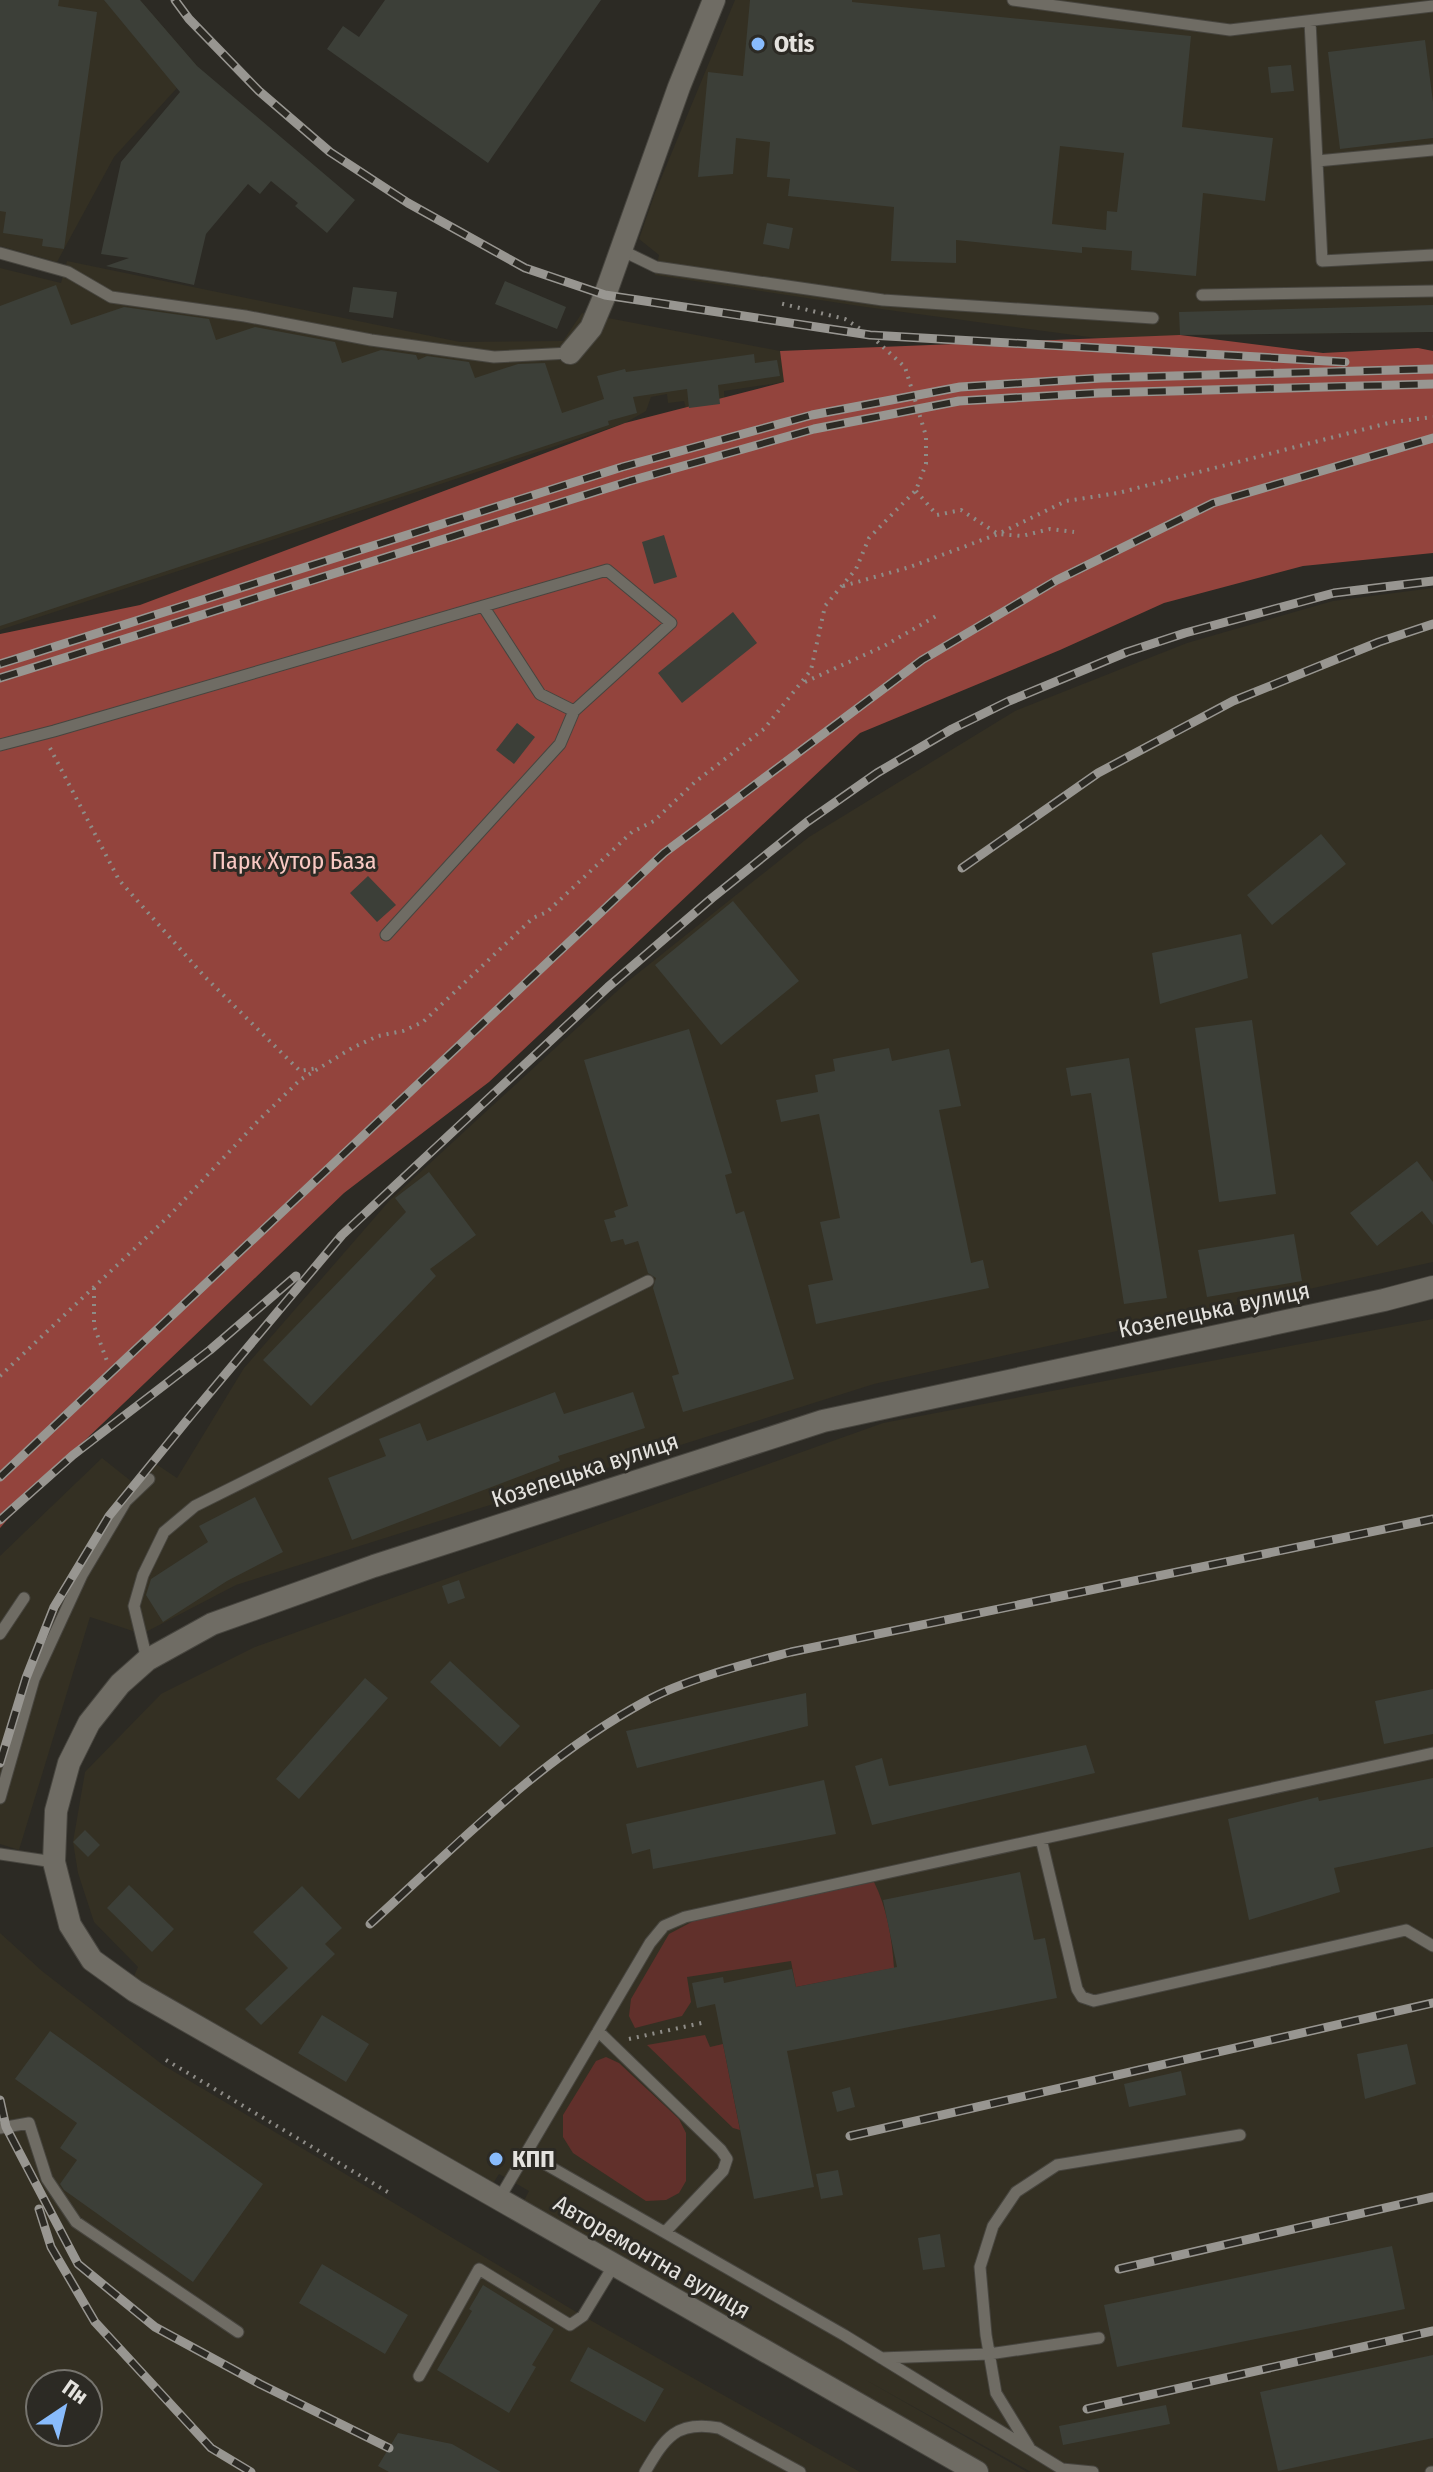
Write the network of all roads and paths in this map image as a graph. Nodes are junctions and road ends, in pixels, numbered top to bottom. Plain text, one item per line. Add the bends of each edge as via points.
1 (714, 0) edge
2 (1013, 0) edge
3 (1433, 6) edge
4 (1310, 21) junction
5 (1433, 150) edge
6 (1317, 161) junction
7 (621, 250) junction
8 (0, 253) edge
9 (1433, 255) edge
10 (1433, 291) edge
11 (1202, 295) dead end
12 (769, 301) dead end
13 (1153, 318) dead end
14 (570, 353) joint
15 (1433, 417) edge
16 (916, 490) junction
17 (1074, 532) dead end
18 (998, 534) junction
19 (841, 586) junction
20 (483, 606) junction
21 (936, 616) dead end
22 (803, 683) junction
23 (574, 711) junction
24 (42, 734) junction
25 (0, 745) edge
26 (386, 935) dead end
27 (321, 1068) junction
28 (648, 1281) dead end
29 (1433, 1287) edge
30 (94, 1288) junction
31 (107, 1361) dead end
32 (0, 1376) edge
33 (149, 1479) dead end
34 (24, 1598) dead end
35 (0, 1634) edge
36 (147, 1660) junction
37 (1433, 1753) edge
38 (0, 1798) edge
39 (1041, 1839) junction
40 (0, 1854) edge
41 (54, 1862) junction
42 (1433, 1946) edge
43 (135, 1991) joint
44 (706, 2022) dead end
45 (598, 2031) junction
46 (611, 2043) junction
47 (166, 2060) dead end
48 (0, 2128) edge
49 (1240, 2135) dead end
50 (526, 2153) junction
51 (391, 2194) dead end
52 (499, 2199) junction
53 (665, 2232) junction
54 (614, 2265) junction
55 (238, 2332) dead end
56 (1099, 2338) dead end
57 (989, 2354) junction
58 (881, 2358) junction
59 (419, 2376) dead end
60 (1032, 2450) junction
61 (645, 2472) edge
62 (800, 2472) edge
63 (977, 2472) edge
64 (1093, 2472) edge

1 - 7 street
2 - 4 lane via 1230,30
3 - 4 lane
4 - 6 lane
5 - 6 lane
6 - 9 lane via 1322,261
7 - 13 lane via 656,267 883,300
7 - 14 street via 591,328
8 - 14 lane via 68,272 111,297 494,357
10 - 11 lane
12 - 16 path via 845,319 905,367 926,436 926,464
15 - 18 path via 1392,422 1118,493 1066,501
16 - 18 path via 937,515 961,510
16 - 19 path via 869,538 856,569
17 - 18 path
18 - 19 path
19 - 22 path via 825,606 811,670
20 - 23 lane via 540,694
20 - 23 lane via 607,570 671,623
20 - 24 lane
21 - 22 path
22 - 27 path via 764,729 654,821 632,832 423,1022 378,1036
23 - 26 lane via 560,744
24 - 25 lane
24 - 27 path via 119,880 205,977 300,1071
27 - 30 path via 300,1080
28 - 36 lane via 195,1506 164,1532 143,1575 134,1606
29 - 36 street, Козелецька вулиця via 823,1421 374,1566 212,1624
30 - 31 path via 94,1326
30 - 32 path
33 - 38 lane via 126,1501 82,1575 34,1679
34 - 35 lane
36 - 41 street, Козелецька вулиця via 89,1723 69,1763 56,1811
37 - 39 lane
39 - 42 lane via 1077,1989 1094,2001 1406,1930
39 - 45 lane via 685,1917 664,1926
40 - 41 lane
41 - 43 street, Козелецька вулиця via 77,1937 92,1960
43 - 52 street, Авторемонтна вулиця
44 - 46 path
45 - 46 lane
45 - 50 lane
46 - 53 lane via 727,2159 723,2171
47 - 51 path
48 - 55 lane via 29,2123 47,2179 76,2222
49 - 57 lane via 1057,2165 1016,2192 993,2226 980,2267
50 - 52 lane
50 - 53 lane
52 - 54 street, Авторемонтна вулиця
53 - 58 lane
54 - 59 lane via 583,2316 570,2325 479,2269
54 - 63 street, Авторемонтна вулиця
56 - 57 lane
57 - 58 lane
57 - 60 lane via 996,2393
58 - 60 lane
60 - 64 lane via 1062,2469
61 - 62 lane via 663,2440 675,2431 705,2425

